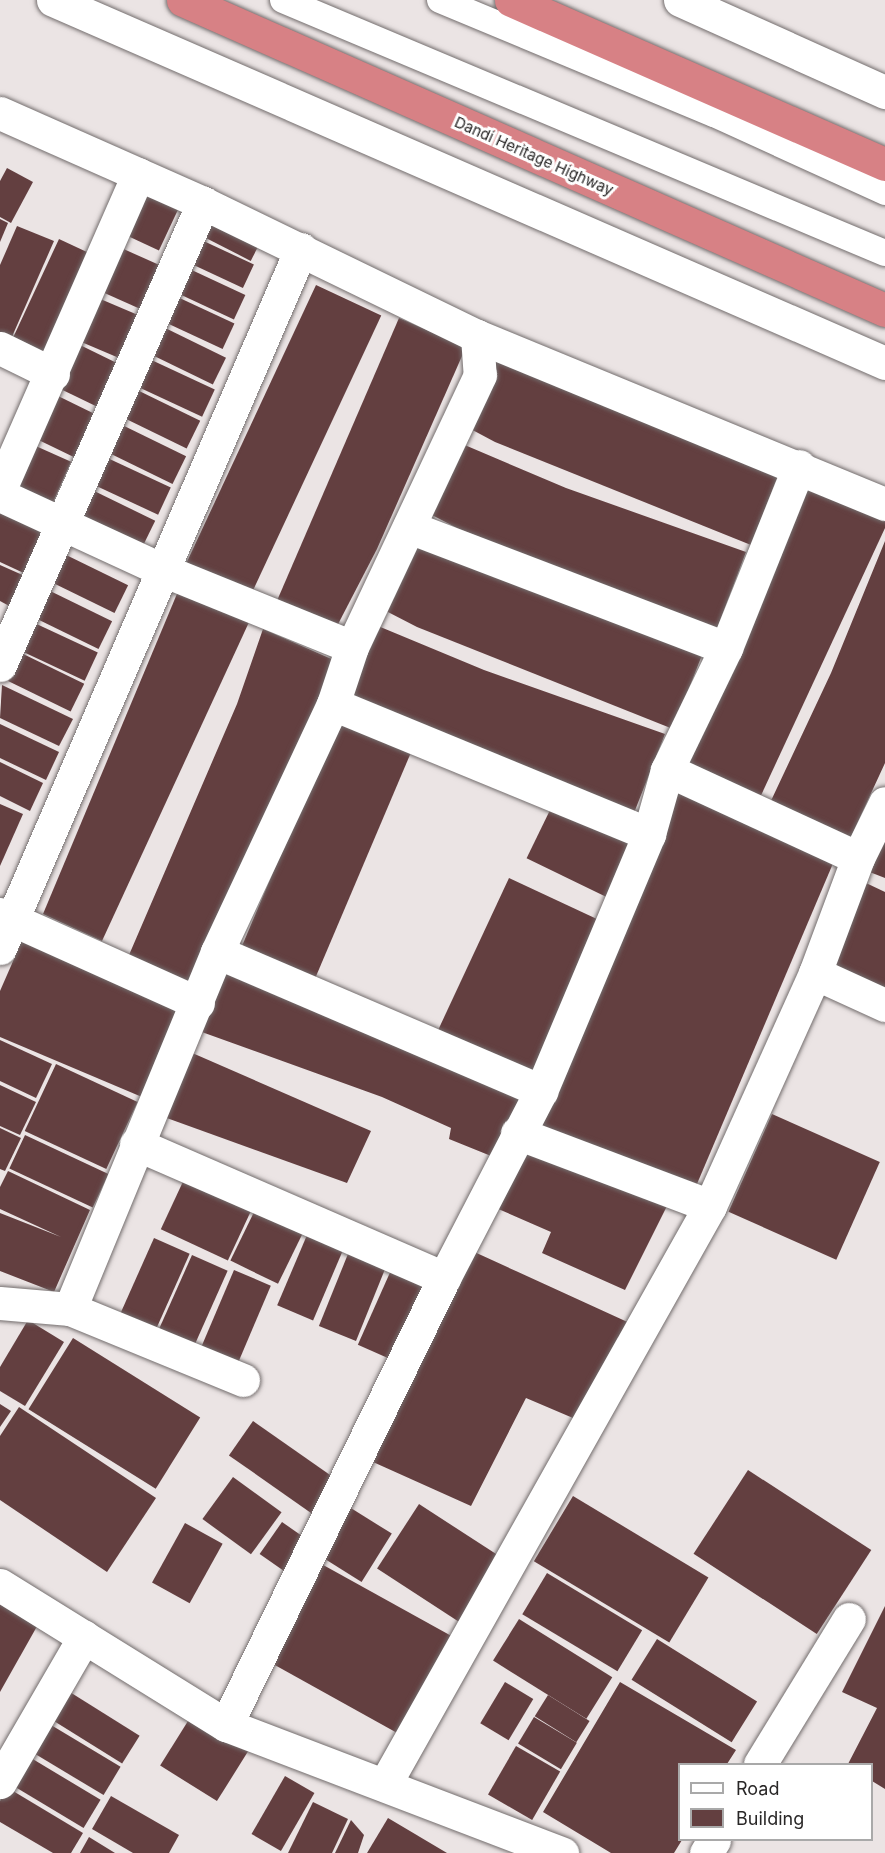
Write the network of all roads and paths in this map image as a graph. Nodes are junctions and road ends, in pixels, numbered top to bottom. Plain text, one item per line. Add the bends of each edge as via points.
1 (53, 0) edge
2 (183, 0) edge
3 (283, 0) edge
4 (440, 0) edge
5 (511, 0) edge
6 (680, 0) edge
7 (885, 92) edge
8 (0, 113) edge
9 (885, 164) edge
10 (138, 174) junction
11 (885, 192) edge
12 (203, 203) junction
13 (301, 249) junction
14 (885, 253) edge
15 (885, 310) edge
16 (477, 336) junction
17 (0, 348) edge
18 (885, 363) edge
19 (53, 374) junction
20 (799, 466) junction
21 (0, 489) edge
22 (0, 495) edge
23 (885, 504) edge
24 (59, 526) junction
25 (409, 527) junction
26 (160, 569) junction
27 (352, 646) junction
28 (726, 648) junction
29 (0, 665) edge
30 (333, 704) junction
31 (666, 770) junction
32 (885, 803) edge
33 (649, 834) junction
34 (858, 858) junction
35 (4, 927) edge
36 (217, 952) junction
37 (815, 973) junction
38 (198, 1003) junction
39 (885, 1005) edge
40 (541, 1091) junction
41 (517, 1133) junction
42 (136, 1144) junction
43 (710, 1206) junction
44 (444, 1278) junction
45 (0, 1303) edge
46 (70, 1309) junction
47 (243, 1380) dead end
48 (0, 1585) edge
49 (849, 1619) dead end
50 (84, 1637) junction
51 (226, 1725) junction
52 (761, 1763) edge
53 (0, 1782) edge
54 (385, 1784) junction
55 (562, 1853) edge

1 - 18 street
2 - 15 highway, Dandi Heritage Highway
3 - 14 lane
4 - 11 lane via 714,114
5 - 9 highway
6 - 7 street
8 - 10 street
10 - 12 street
10 - 19 street
12 - 13 street
12 - 24 street
13 - 16 street
13 - 26 street
16 - 20 street
16 - 25 street via 480,375
17 - 19 street
19 - 21 street
20 - 23 street
20 - 28 street
22 - 24 street
24 - 26 street
24 - 29 street
25 - 27 street
25 - 28 street
26 - 27 street
26 - 35 street
27 - 30 street
28 - 31 street
30 - 33 street
30 - 36 street
31 - 33 street
31 - 34 street
32 - 34 street
33 - 40 street
34 - 37 street
35 - 38 street
36 - 38 street
36 - 40 street
37 - 39 street
37 - 43 street
38 - 42 street
40 - 41 street
41 - 43 street
41 - 44 street
42 - 44 street
42 - 46 street
43 - 54 street
44 - 51 street
45 - 46 street
46 - 47 street
48 - 50 street
49 - 52 street
50 - 51 street
50 - 53 street
51 - 54 street
54 - 55 street

